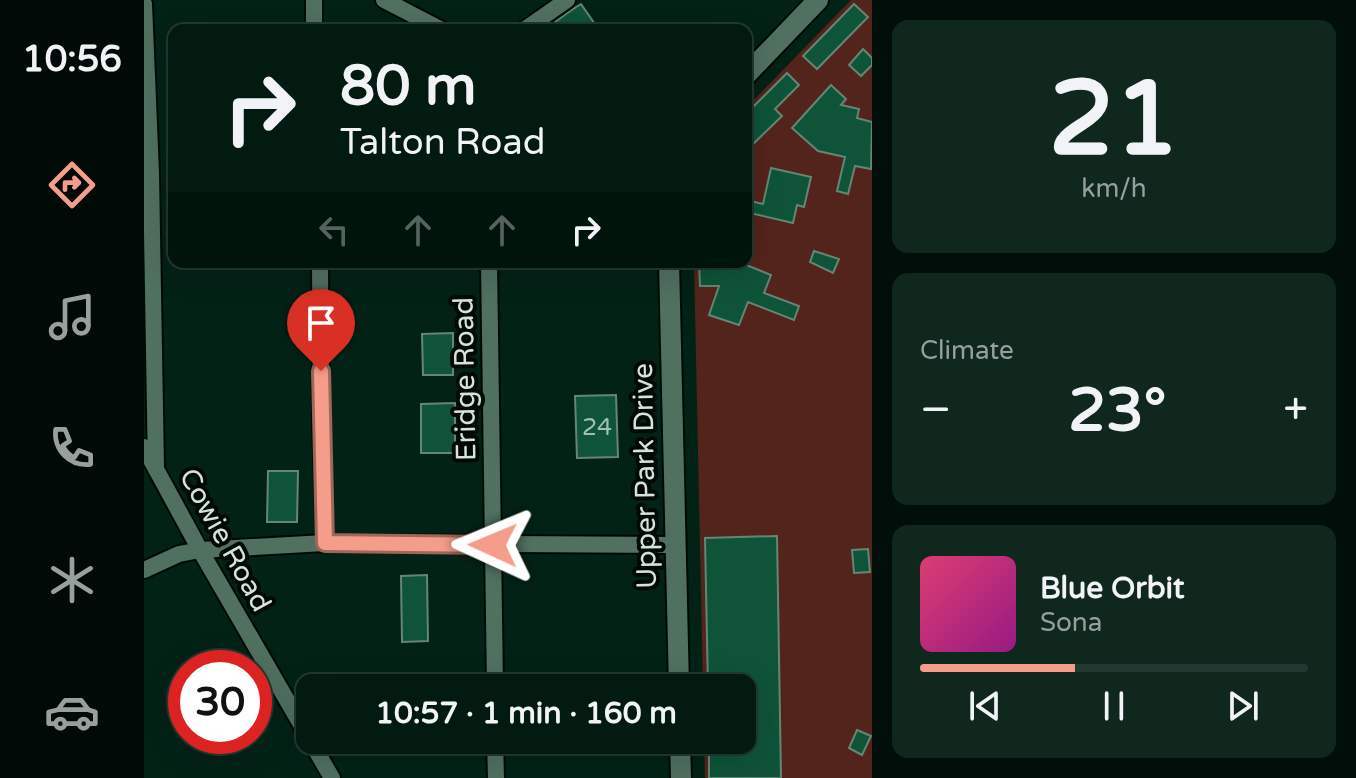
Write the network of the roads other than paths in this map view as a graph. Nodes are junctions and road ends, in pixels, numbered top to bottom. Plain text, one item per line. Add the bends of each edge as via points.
1 (314, 0) edge
2 (384, 0) edge
3 (567, 0) edge
4 (818, 0) edge
5 (144, 4) edge
6 (314, 24) edge
7 (430, 24) edge
8 (533, 24) edge
9 (752, 69) edge
10 (320, 268) edge
11 (489, 268) edge
12 (669, 268) edge
13 (144, 447) edge
14 (156, 469) junction
15 (325, 543) junction
16 (493, 545) junction
17 (674, 545) junction
18 (200, 550) junction
19 (144, 570) edge
20 (495, 674) edge
21 (679, 674) edge
22 (296, 716) edge
23 (318, 754) edge
24 (495, 754) edge
25 (680, 754) edge
26 (332, 778) edge
27 (496, 778) edge
28 (681, 778) edge

1 - 6 street
2 - 7 street
3 - 8 street
4 - 9 main road
5 - 14 street
10 - 15 street
11 - 16 street, Eridge Road
12 - 17 main road, Upper Park Drive
13 - 14 street, Cowie Road
14 - 18 street, Cowie Road
15 - 16 street
15 - 18 street
16 - 17 street
16 - 20 street, Eridge Road
17 - 21 main road, Upper Park Drive
18 - 19 street
18 - 22 street, Cowie Road
23 - 26 street, Cowie Road
24 - 27 street
25 - 28 main road

